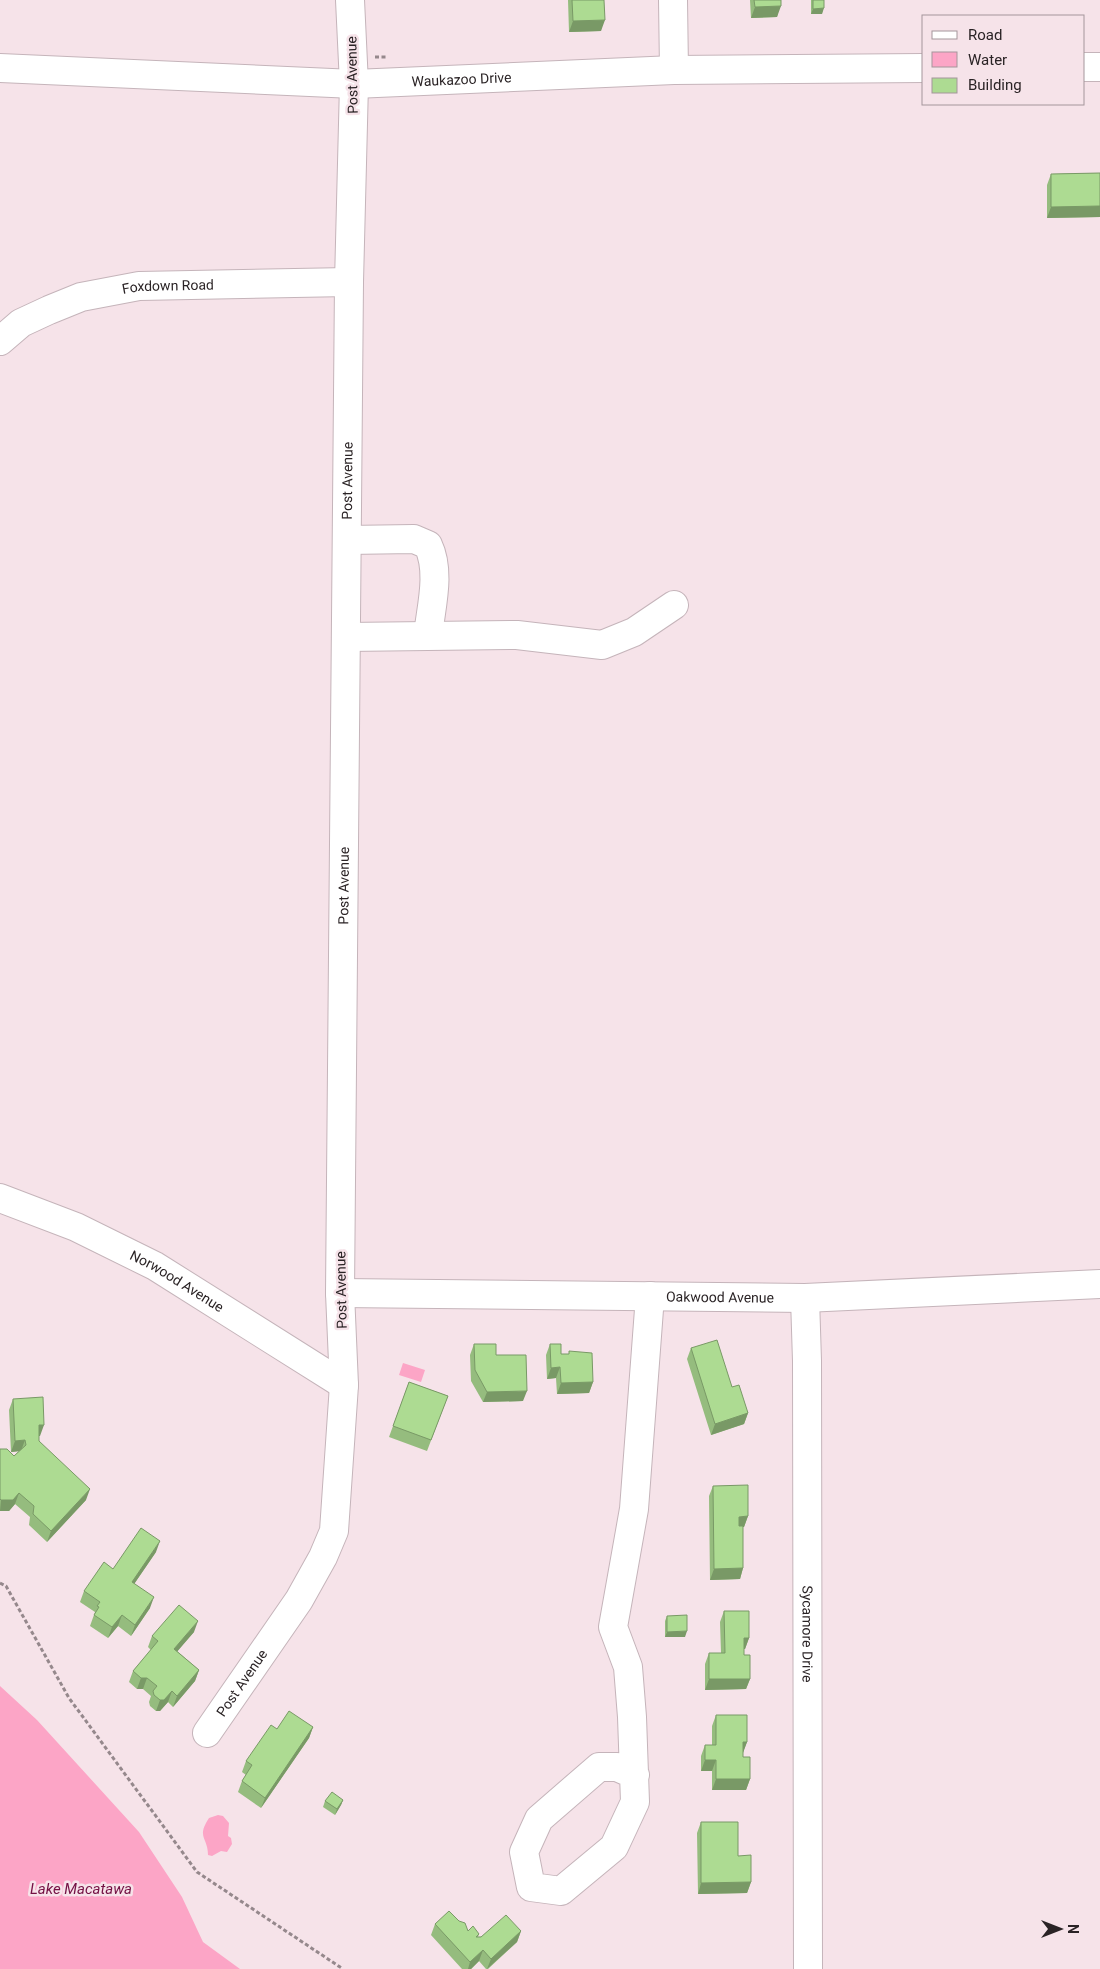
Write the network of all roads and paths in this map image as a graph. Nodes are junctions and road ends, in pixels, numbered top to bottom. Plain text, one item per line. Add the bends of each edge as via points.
1 (350, 0) edge
2 (673, 0) edge
3 (1085, 67) edge
4 (1100, 67) edge
5 (0, 68) edge
6 (922, 68) edge
7 (674, 70) junction
8 (354, 84) junction
9 (350, 282) junction
10 (0, 341) edge
11 (347, 540) junction
12 (674, 606) dead end
13 (428, 635) junction
14 (346, 637) junction
15 (0, 1198) edge
16 (1100, 1284) edge
17 (340, 1293) junction
18 (650, 1296) junction
19 (805, 1298) junction
20 (344, 1385) junction
21 (0, 1583) edge
22 (207, 1733) dead end
23 (635, 1775) junction
24 (343, 1969) edge
25 (808, 1969) edge

1 - 8 street, Post Avenue
2 - 7 street
3 - 4 street
5 - 8 street, Waukazoo Drive
6 - 7 street, Waukazoo Drive
7 - 8 street, Waukazoo Drive
8 - 9 street, Post Avenue
9 - 10 street, Foxdown Road via 139,286 81,297 20,323
9 - 11 street, Post Avenue
11 - 13 street via 414,539 428,545 434,556
11 - 14 street, Post Avenue
12 - 13 street via 634,632 602,645 517,635
13 - 14 street
14 - 17 street, Post Avenue
15 - 20 street, Norwood Avenue via 76,1226 155,1266
16 - 19 street, Oakwood Avenue
17 - 18 street, Oakwood Avenue
17 - 20 street, Post Avenue
18 - 19 street, Oakwood Avenue
18 - 23 street via 634,1509 612,1627 628,1667
19 - 25 street, Sycamore Drive
20 - 22 street, Post Avenue via 334,1531 299,1600
21 - 24 path via 6,1586 69,1698 197,1872
23 - 23 street via 635,1802 614,1847 562,1891 531,1887 524,1852 539,1819 599,1767 617,1767

